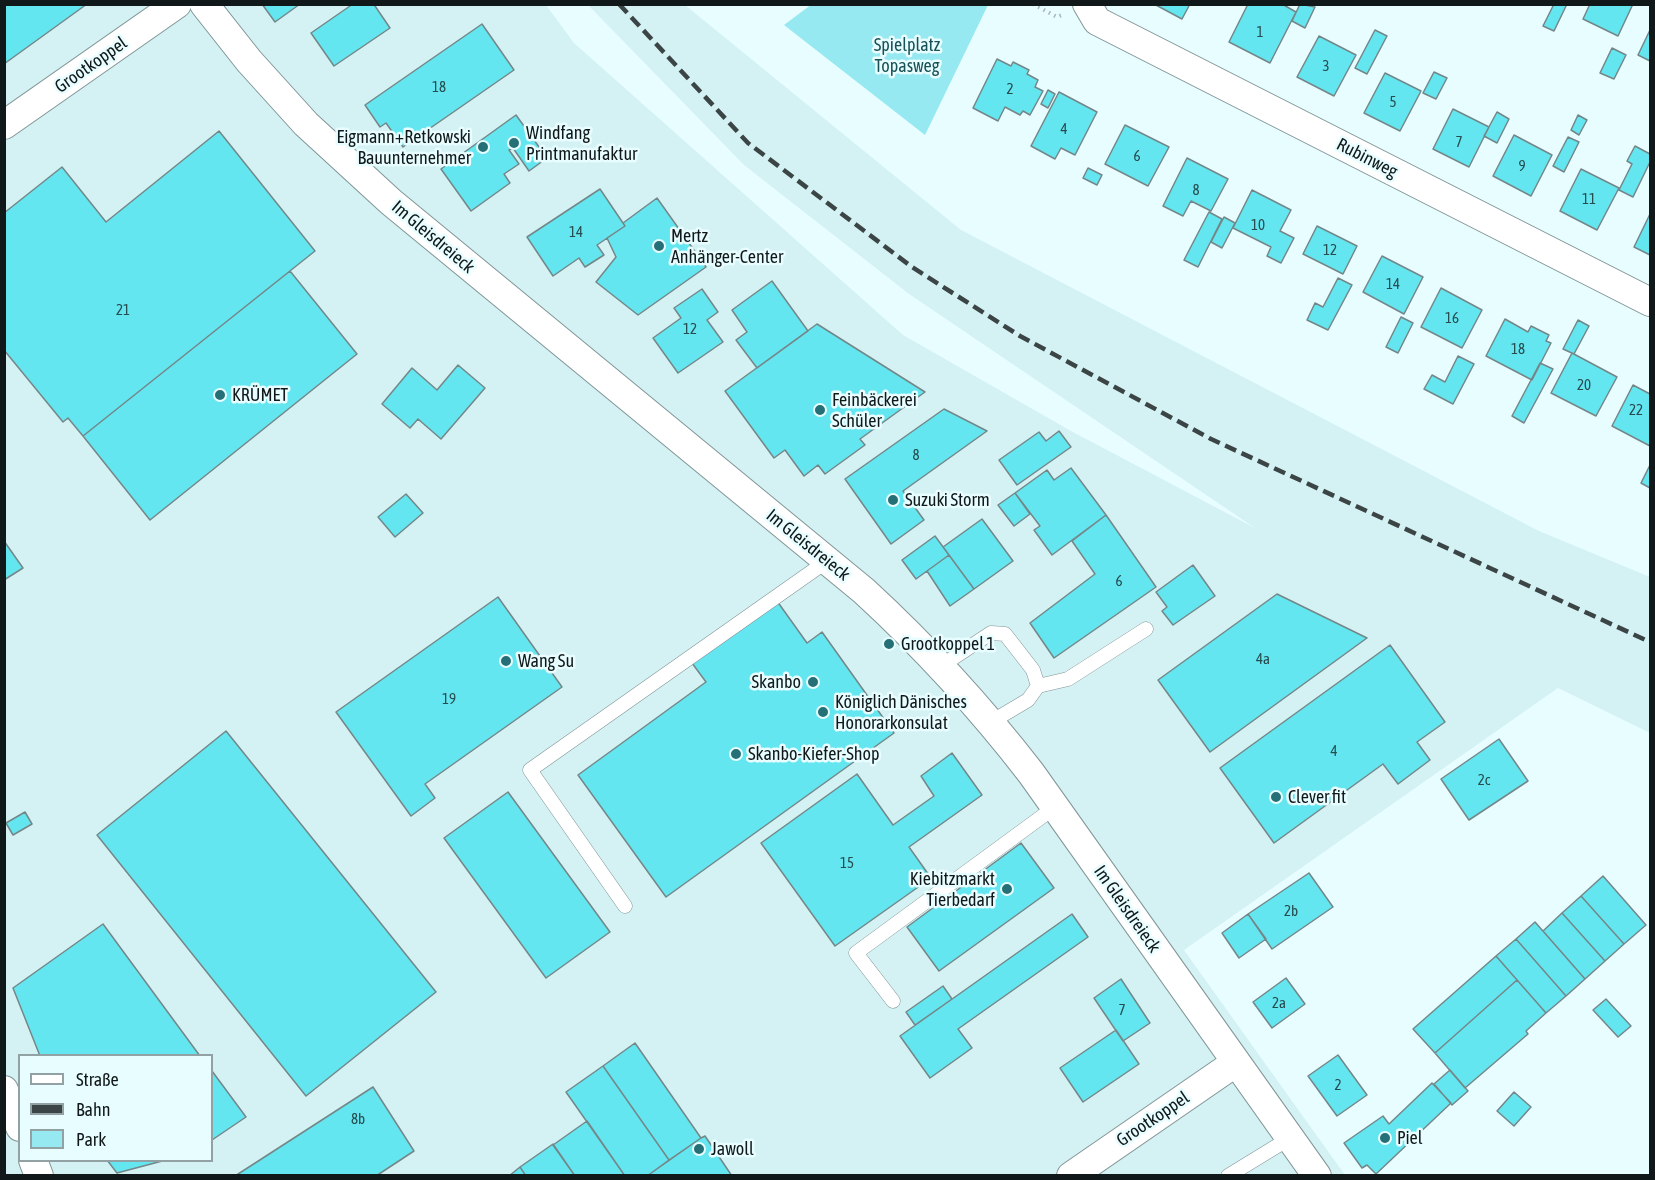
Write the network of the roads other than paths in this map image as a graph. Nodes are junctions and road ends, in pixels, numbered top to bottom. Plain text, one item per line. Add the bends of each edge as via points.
1 (177, 4) edge
2 (204, 4) edge
3 (1087, 7) edge
4 (4, 125) edge
5 (1650, 302) edge
6 (827, 561) junction
7 (1146, 629) dead end
8 (941, 666) junction
9 (1038, 686) junction
10 (991, 722) junction
11 (1055, 807) junction
12 (625, 906) dead end
13 (893, 1001) dead end
14 (1235, 1063) junction
15 (4, 1090) edge
16 (18, 1123) edge
17 (1290, 1138) junction
18 (33, 1162) edge
19 (39, 1176) edge
20 (1071, 1176) edge
21 (1228, 1176) edge
22 (1317, 1176) edge

1 - 4 street, Grootkoppel
2 - 6 street, Im Gleisdreieck via 249,62 306,124 391,202
3 - 5 street, Rubinweg via 1097,21
6 - 8 street, Im Gleisdreieck via 912,635
6 - 12 lane via 530,770
7 - 9 lane via 1068,679
8 - 9 lane via 991,633 1005,634 1033,670
8 - 10 street, Im Gleisdreieck
9 - 10 lane via 1028,700
10 - 11 street, Im Gleisdreieck
11 - 13 lane via 856,953
11 - 14 street, Im Gleisdreieck
14 - 17 street, Im Gleisdreieck
14 - 20 street, Grootkoppel
15 - 16 street
17 - 21 lane
17 - 22 street, Im Gleisdreieck
18 - 19 street

